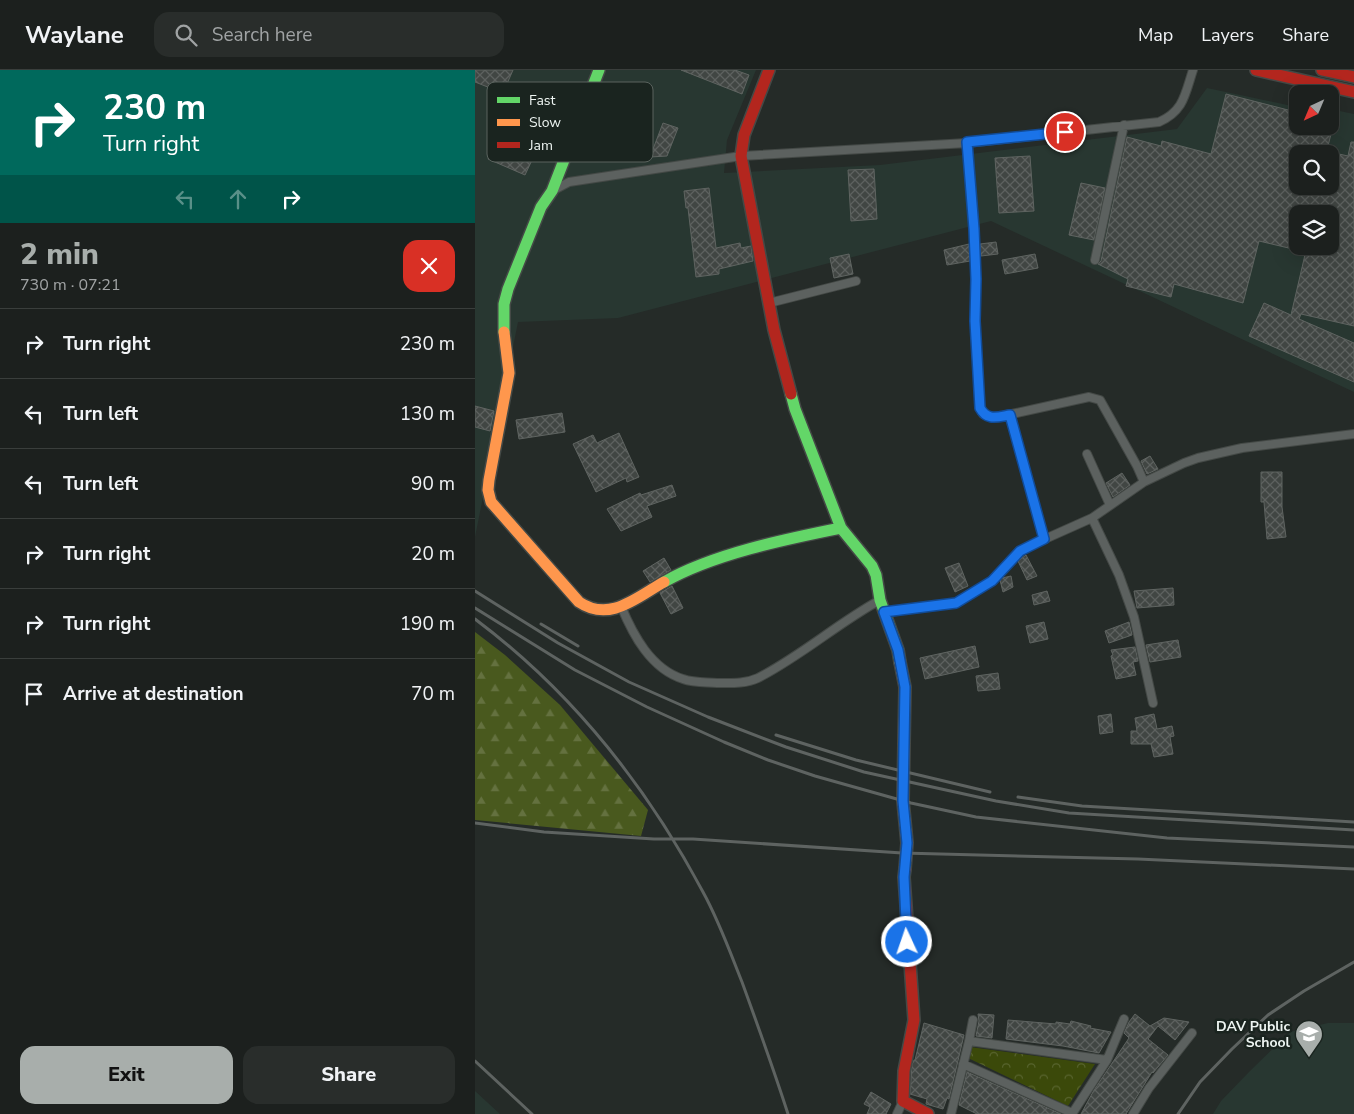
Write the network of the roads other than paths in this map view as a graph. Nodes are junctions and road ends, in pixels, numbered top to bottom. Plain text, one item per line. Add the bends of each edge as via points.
1 (599, 70) edge
2 (769, 70) edge
3 (1193, 70) edge
4 (1256, 70) edge
5 (1322, 70) edge
6 (1354, 77) edge
7 (594, 82) edge
8 (1354, 92) edge
9 (1124, 125) junction
10 (967, 142) junction
11 (741, 156) junction
12 (563, 162) edge
13 (552, 191) junction
14 (1095, 260) dead end
15 (856, 281) dead end
16 (769, 303) junction
17 (1010, 415) junction
18 (1354, 434) edge
19 (1087, 454) dead end
20 (1144, 482) junction
21 (1110, 505) junction
22 (1092, 518) junction
23 (841, 528) junction
24 (1044, 539) junction
25 (880, 600) junction
26 (621, 606) junction
27 (884, 612) junction
28 (1153, 703) dead end
29 (1124, 1019) dead end
30 (973, 1020) dead end
31 (1192, 1033) dead end
32 (969, 1041) junction
33 (1107, 1060) junction
34 (963, 1064) junction
35 (903, 1101) junction
36 (897, 1114) edge
37 (928, 1114) edge
38 (951, 1114) edge
39 (1072, 1114) edge
40 (1133, 1114) edge

1 - 7 street
2 - 11 street via 744,135
3 - 9 street via 1179,109 1170,117 1159,122
4 - 8 street
5 - 6 street
9 - 10 street
9 - 14 street
10 - 11 street
10 - 17 street via 980,408 988,417
11 - 13 street via 569,182
11 - 16 street
12 - 13 street
13 - 26 street via 541,207 504,304 509,373 488,490 495,509 579,602 597,611
15 - 16 street
16 - 23 street via 795,409
17 - 20 street via 1089,397 1100,400
17 - 24 street
18 - 20 street via 1219,453 1184,463
19 - 21 street
20 - 21 street
21 - 22 street
22 - 24 street
22 - 28 street via 1119,575 1134,617
23 - 25 street via 877,575
23 - 26 street via 785,539 716,560 673,577
24 - 27 street via 1020,551 992,581 956,603
25 - 26 street via 792,659 757,678 736,683 698,682 668,672 639,642
25 - 27 street
27 - 35 street via 898,650 905,687 903,801 907,843 904,877 914,1020 902,1083
29 - 33 street
30 - 32 street
31 - 40 street
32 - 33 street
32 - 34 street
33 - 39 street
34 - 38 street
34 - 39 street
35 - 36 street
35 - 37 street

